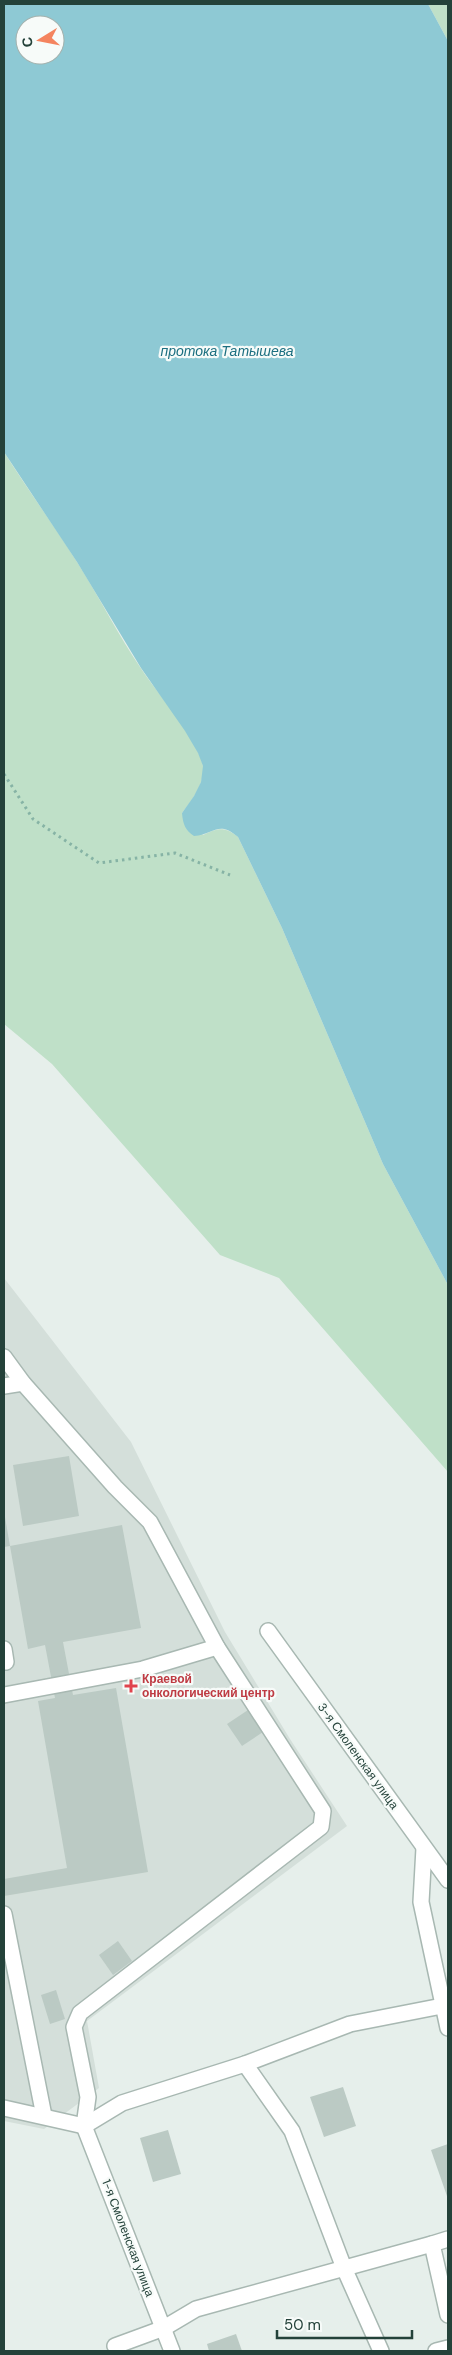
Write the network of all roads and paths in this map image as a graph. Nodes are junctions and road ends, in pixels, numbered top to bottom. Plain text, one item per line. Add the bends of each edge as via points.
1 (4, 774) edge
2 (230, 875) dead end
3 (4, 1356) edge
4 (23, 1383) junction
5 (4, 1386) edge
6 (268, 1631) dead end
7 (217, 1647) junction
8 (4, 1649) edge
9 (4, 1662) edge
10 (4, 1695) edge
11 (424, 1848) junction
12 (448, 1880) edge
13 (4, 1914) edge
14 (5, 1930) edge
15 (442, 2006) junction
16 (448, 2028) edge
17 (245, 2064) junction
18 (4, 2108) edge
19 (44, 2116) junction
20 (84, 2126) junction
21 (448, 2239) edge
22 (432, 2244) junction
23 (344, 2268) junction
24 (448, 2315) edge
25 (164, 2328) junction
26 (116, 2346) dead end
27 (448, 2348) edge
28 (172, 2351) edge
29 (381, 2351) edge
30 (436, 2351) edge

1 - 2 path via 33,819 99,863 175,853
3 - 4 street
4 - 5 street
4 - 7 street via 150,1522
6 - 11 street, 3-я Смоленская улица
7 - 10 street via 143,1669
7 - 20 street via 323,1811 321,1827 80,2012 74,2027 88,2097
8 - 9 street
11 - 12 street, 3-я Смоленская улица
11 - 15 street via 421,1902
13 - 14 street
14 - 19 street
15 - 16 street
15 - 17 street via 350,2024
17 - 20 street via 122,2103
17 - 23 street via 292,2131
18 - 19 street
19 - 20 street
20 - 25 street, 1-я Смоленская улица
21 - 22 street
22 - 23 street
22 - 24 street
23 - 25 street via 196,2309
23 - 29 street
25 - 26 street
25 - 28 street, 1-я Смоленская улица
27 - 30 street

